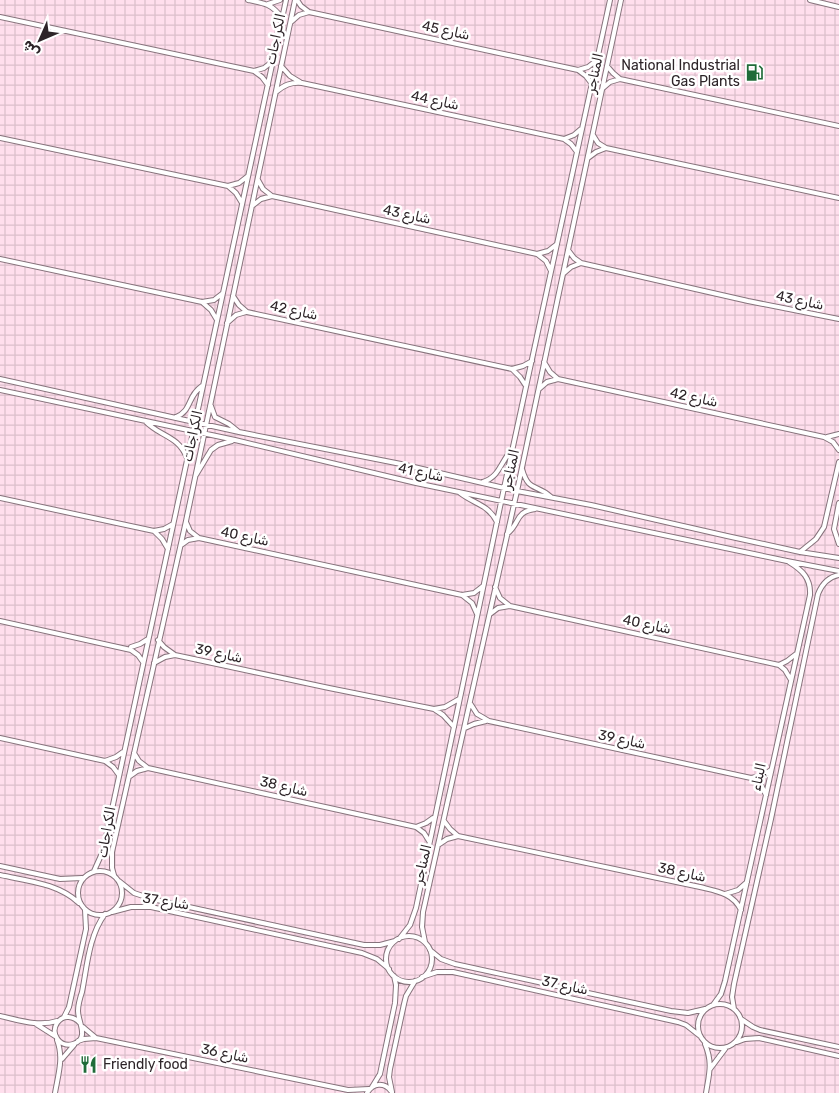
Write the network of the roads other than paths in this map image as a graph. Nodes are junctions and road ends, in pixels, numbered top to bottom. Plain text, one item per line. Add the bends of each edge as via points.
1 (248, 0) edge
2 (280, 0) edge
3 (286, 0) edge
4 (296, 0) edge
5 (610, 0) edge
6 (620, 0) edge
7 (810, 0) edge
8 (268, 4) junction
9 (839, 6) edge
10 (309, 12) junction
11 (0, 18) edge
12 (282, 18) junction
13 (290, 22) junction
14 (596, 60) junction
15 (273, 62) junction
16 (281, 66) junction
17 (607, 66) junction
18 (578, 70) junction
19 (254, 71) junction
20 (620, 79) junction
21 (302, 83) junction
22 (592, 84) junction
23 (268, 85) junction
24 (602, 89) junction
25 (276, 92) junction
26 (839, 126) edge
27 (582, 129) junction
28 (592, 135) junction
29 (0, 138) edge
30 (564, 139) junction
31 (606, 148) junction
32 (577, 152) junction
33 (588, 158) junction
34 (248, 176) junction
35 (257, 179) junction
36 (228, 186) junction
37 (272, 196) junction
38 (839, 198) edge
39 (242, 203) junction
40 (252, 207) junction
41 (557, 243) junction
42 (568, 250) junction
43 (537, 254) junction
44 (0, 259) edge
45 (581, 263) junction
46 (551, 270) junction
47 (563, 273) junction
48 (223, 292) junction
49 (233, 296) junction
50 (202, 302) junction
51 (247, 312) junction
52 (839, 319) edge
53 (217, 320) junction
54 (227, 323) junction
55 (532, 361) junction
56 (544, 362) junction
57 (512, 369) junction
58 (0, 379) edge
59 (558, 379) junction
60 (202, 386) junction
61 (526, 386) junction
62 (0, 390) edge
63 (538, 390) junction
64 (210, 404) junction
65 (175, 418) junction
66 (145, 421) junction
67 (194, 422) junction
68 (206, 425) junction
69 (193, 431) junction
70 (239, 432) junction
71 (204, 434) junction
72 (839, 434) edge
73 (824, 437) junction
74 (234, 440) junction
75 (512, 450) junction
76 (839, 450) edge
77 (187, 459) junction
78 (839, 462) edge
79 (522, 468) junction
80 (194, 477) junction
81 (481, 482) junction
82 (504, 488) junction
83 (458, 491) junction
84 (517, 491) junction
85 (551, 497) junction
86 (0, 498) edge
87 (502, 501) junction
88 (514, 503) junction
89 (839, 503) edge
90 (540, 509) junction
91 (186, 521) junction
92 (497, 523) junction
93 (173, 524) junction
94 (154, 531) junction
95 (507, 534) junction
96 (199, 538) junction
97 (839, 544) edge
98 (180, 546) junction
99 (168, 549) junction
100 (800, 552) junction
101 (839, 558) edge
102 (787, 561) junction
103 (839, 571) edge
104 (839, 575) edge
105 (483, 586) junction
106 (495, 587) junction
107 (462, 595) junction
108 (510, 606) junction
109 (477, 614) junction
110 (489, 615) junction
111 (0, 620) edge
112 (148, 639) junction
113 (158, 640) junction
114 (131, 650) junction
115 (797, 653) junction
116 (175, 654) junction
117 (144, 662) junction
118 (153, 664) junction
119 (779, 665) junction
120 (791, 680) junction
121 (460, 699) junction
122 (470, 703) junction
123 (434, 709) junction
124 (489, 721) junction
125 (454, 727) junction
126 (465, 728) junction
127 (0, 738) edge
128 (124, 751) junction
129 (134, 753) junction
130 (105, 761) junction
131 (148, 768) junction
132 (771, 770) junction
133 (119, 775) junction
134 (128, 777) junction
135 (752, 778) junction
136 (766, 795) junction
137 (435, 817) junction
138 (444, 820) junction
139 (416, 826) junction
140 (458, 836) junction
141 (430, 841) junction
142 (438, 845) junction
143 (0, 866) edge
144 (94, 871) junction
145 (0, 875) edge
146 (114, 876) junction
147 (82, 878) junction
148 (748, 880) junction
149 (119, 881) junction
150 (725, 894) junction
151 (81, 904) junction
152 (85, 910) junction
153 (741, 910) junction
154 (112, 912) junction
155 (105, 914) junction
156 (397, 940) junction
157 (425, 942) junction
158 (430, 950) junction
159 (389, 969) junction
160 (394, 976) junction
161 (422, 977) junction
162 (415, 981) junction
163 (713, 1005) junction
164 (705, 1009) junction
165 (734, 1009) junction
166 (0, 1016) edge
167 (740, 1018) junction
168 (62, 1019) junction
169 (34, 1023) junction
170 (81, 1025) junction
171 (700, 1036) junction
172 (56, 1037) junction
173 (96, 1038) junction
174 (77, 1042) junction
175 (704, 1042) junction
176 (732, 1044) junction
177 (839, 1047) edge
178 (726, 1048) junction
179 (839, 1056) edge
180 (61, 1060) junction
181 (710, 1069) junction
182 (348, 1090) junction
183 (369, 1090) edge
184 (392, 1092) edge
185 (55, 1093) edge
186 (353, 1093) edge
187 (706, 1093) edge

1 - 8 street
2 - 8 street
3 - 12 street, الكراجات
4 - 10 street
4 - 13 street, الكراجات
5 - 14 street, المناجر
6 - 17 street, المناجر
7 - 9 street
8 - 12 street
10 - 13 street
10 - 18 street, شارع 45
11 - 19 street
12 - 15 street, الكراجات
13 - 16 street, الكراجات
14 - 18 street
14 - 22 street, المناجر
15 - 19 street
15 - 23 street, الكراجات
16 - 21 street, شارع 44
16 - 25 street, الكراجات
17 - 20 street
17 - 24 street, المناجر
18 - 22 street
19 - 23 street
20 - 24 street
20 - 26 street
21 - 25 street, شارع 44 via 288,84
21 - 30 street, شارع 44
22 - 27 street, المناجر
23 - 34 street, الكراجات
24 - 28 street, المناجر
25 - 35 street, الكراجات
27 - 30 street
27 - 32 street, المناجر
28 - 31 street
28 - 33 street, المناجر
29 - 36 street
30 - 32 street
31 - 33 street
31 - 38 street
32 - 41 street, المناجر
33 - 42 street, المناجر
34 - 36 street
34 - 39 street, الكراجات
35 - 37 street
35 - 40 street, الكراجات
36 - 39 street
37 - 40 street via 261,199
37 - 43 street, شارع 43
39 - 48 street, الكراجات
40 - 49 street, الكراجات
41 - 43 street via 548,251
41 - 46 street, المناجر
42 - 45 street
42 - 47 street, المناجر
43 - 46 street
44 - 50 street
45 - 47 street
45 - 52 street, شارع 43
46 - 55 street, المناجر
47 - 56 street, المناجر
48 - 50 street via 214,300
48 - 53 street, الكراجات
49 - 51 street
49 - 54 street, الكراجات
50 - 53 street
51 - 54 street
51 - 57 street, شارع 42
53 - 60 street, الكراجات
54 - 64 street, الكراجات
55 - 57 street
55 - 61 street, المناجر
56 - 59 street
56 - 63 street, المناجر
57 - 61 street
58 - 65 street, شارع 41
59 - 63 street via 547,382
59 - 73 street, شارع 42
60 - 65 street via 193,394 185,412
60 - 67 street, الكراجات
61 - 75 street, المناجر
62 - 66 street, شارع 41
63 - 79 street, المناجر
64 - 68 street, الكراجات
64 - 70 street via 215,417
65 - 67 street, شارع 41
66 - 69 street, شارع 41
66 - 77 street via 176,441
67 - 68 street, شارع 41
67 - 69 street, الكراجات
68 - 70 street, شارع 41
68 - 71 street, الكراجات
69 - 71 street, شارع 41
69 - 77 street, الكراجات
70 - 81 street, شارع 41
71 - 74 street, شارع 41
71 - 80 street, الكراجات
72 - 73 street, شارع 42
73 - 76 street, شارع 42
74 - 80 street via 211,450
74 - 83 street, شارع 41
75 - 81 street, المناجر via 496,475
75 - 82 street, المناجر
77 - 93 street, الكراجات
78 - 100 street via 824,527 816,539
79 - 84 street, المناجر
79 - 85 street via 528,484
80 - 91 street, الكراجات
81 - 82 street, شارع 41
82 - 84 street, شارع 41
82 - 87 street, المناجر
83 - 87 street, شارع 41
83 - 92 street via 487,508
84 - 85 street, شارع 41
84 - 88 street, المناجر
85 - 100 street, شارع 41
86 - 94 street
87 - 88 street, شارع 41
87 - 92 street, المناجر
88 - 90 street, شارع 41
88 - 95 street, المناجر
89 - 97 street via 834,530
90 - 95 street via 521,514
90 - 102 street, شارع 41
91 - 96 street
91 - 98 street, الكراجات
92 - 105 street, المناجر
93 - 94 street
93 - 99 street, الكراجات
94 - 99 street
95 - 106 street, المناجر
96 - 98 street
96 - 107 street, شارع 40
98 - 113 street, الكراجات
99 - 112 street, الكراجات
100 - 101 street, شارع 41
102 - 103 street, شارع 41
102 - 115 street, البناء via 802,571 810,587
104 - 165 street, البناء via 825,583 818,594 734,984
105 - 107 street via 474,593
105 - 109 street, المناجر
106 - 108 street via 500,598
106 - 110 street, المناجر
107 - 109 street via 472,603
108 - 110 street via 498,608
108 - 119 street, شارع 40
109 - 121 street, المناجر
110 - 122 street, المناجر
111 - 114 street
112 - 114 street
112 - 117 street, الكراجات
113 - 116 street, شارع 39
113 - 118 street, الكراجات
114 - 117 street
115 - 119 street
115 - 120 street, البناء
116 - 118 street, شارع 39
116 - 123 street, شارع 39
117 - 128 street, الكراجات
118 - 129 street, الكراجات
119 - 120 street
120 - 132 street, البناء
121 - 123 street
121 - 125 street, المناجر
122 - 124 street via 477,714
122 - 126 street, المناجر
123 - 125 street
124 - 126 street, شارع 39
124 - 135 street, شارع 39
125 - 137 street, المناجر
126 - 138 street, المناجر
127 - 130 street
128 - 130 street
128 - 133 street, الكراجات
129 - 131 street
129 - 134 street, الكراجات
130 - 133 street
131 - 134 street
131 - 139 street, شارع 38
132 - 135 street
132 - 136 street, البناء
133 - 144 street, الكراجات via 103,851
134 - 146 street, الكراجات via 112,852
135 - 136 street
136 - 148 street, البناء
137 - 139 street
137 - 141 street, المناجر
138 - 140 street
138 - 142 street, المناجر
139 - 141 street
140 - 142 street
140 - 150 street, شارع 38
141 - 156 street, المناجر via 414,917
142 - 157 street, المناجر via 423,912
143 - 147 street via 60,879
144 - 146 street via 101,870
144 - 147 street
145 - 151 street via 51,886
146 - 149 street
147 - 151 street via 77,891
148 - 150 street via 738,890
148 - 153 street, البناء
149 - 154 street via 122,894
149 - 156 street, شارع 37 via 143,897 364,945
150 - 153 street, شارع 38 via 735,900
151 - 152 street
152 - 155 street via 91,914
152 - 168 street via 86,928 69,1008
153 - 163 street, البناء via 726,981
154 - 155 street
154 - 159 street, شارع 37 via 131,907 151,908 362,953 377,958
155 - 170 street via 93,937 79,1004
156 - 157 street via 408,936
156 - 159 street via 387,956
157 - 158 street
158 - 161 street via 432,963
158 - 164 street, شارع 37 via 455,964 680,1013
159 - 160 street
160 - 162 street
160 - 183 street via 395,1003 380,1074
161 - 162 street
161 - 171 street, شارع 37 via 437,972 453,972 678,1022
162 - 184 street via 404,1004 390,1069
163 - 164 street
163 - 165 street via 722,1004
164 - 171 street via 698,1020
165 - 167 street
166 - 169 street
167 - 176 street via 741,1031
167 - 177 street via 760,1030
168 - 169 street
168 - 170 street via 73,1017
168 - 172 street via 55,1027
169 - 172 street
170 - 173 street, شارع 36
170 - 174 street via 81,1037
171 - 175 street
172 - 174 street via 65,1044
172 - 180 street
173 - 174 street, شارع 36
173 - 182 street, شارع 36
174 - 180 street
175 - 178 street via 714,1048
175 - 181 street
176 - 178 street
176 - 179 street via 759,1038
178 - 181 street
180 - 185 street
181 - 187 street
182 - 183 street, شارع 36
182 - 186 street, شارع 36
183 - 184 street, شارع 36 via 376,1085 386,1086

